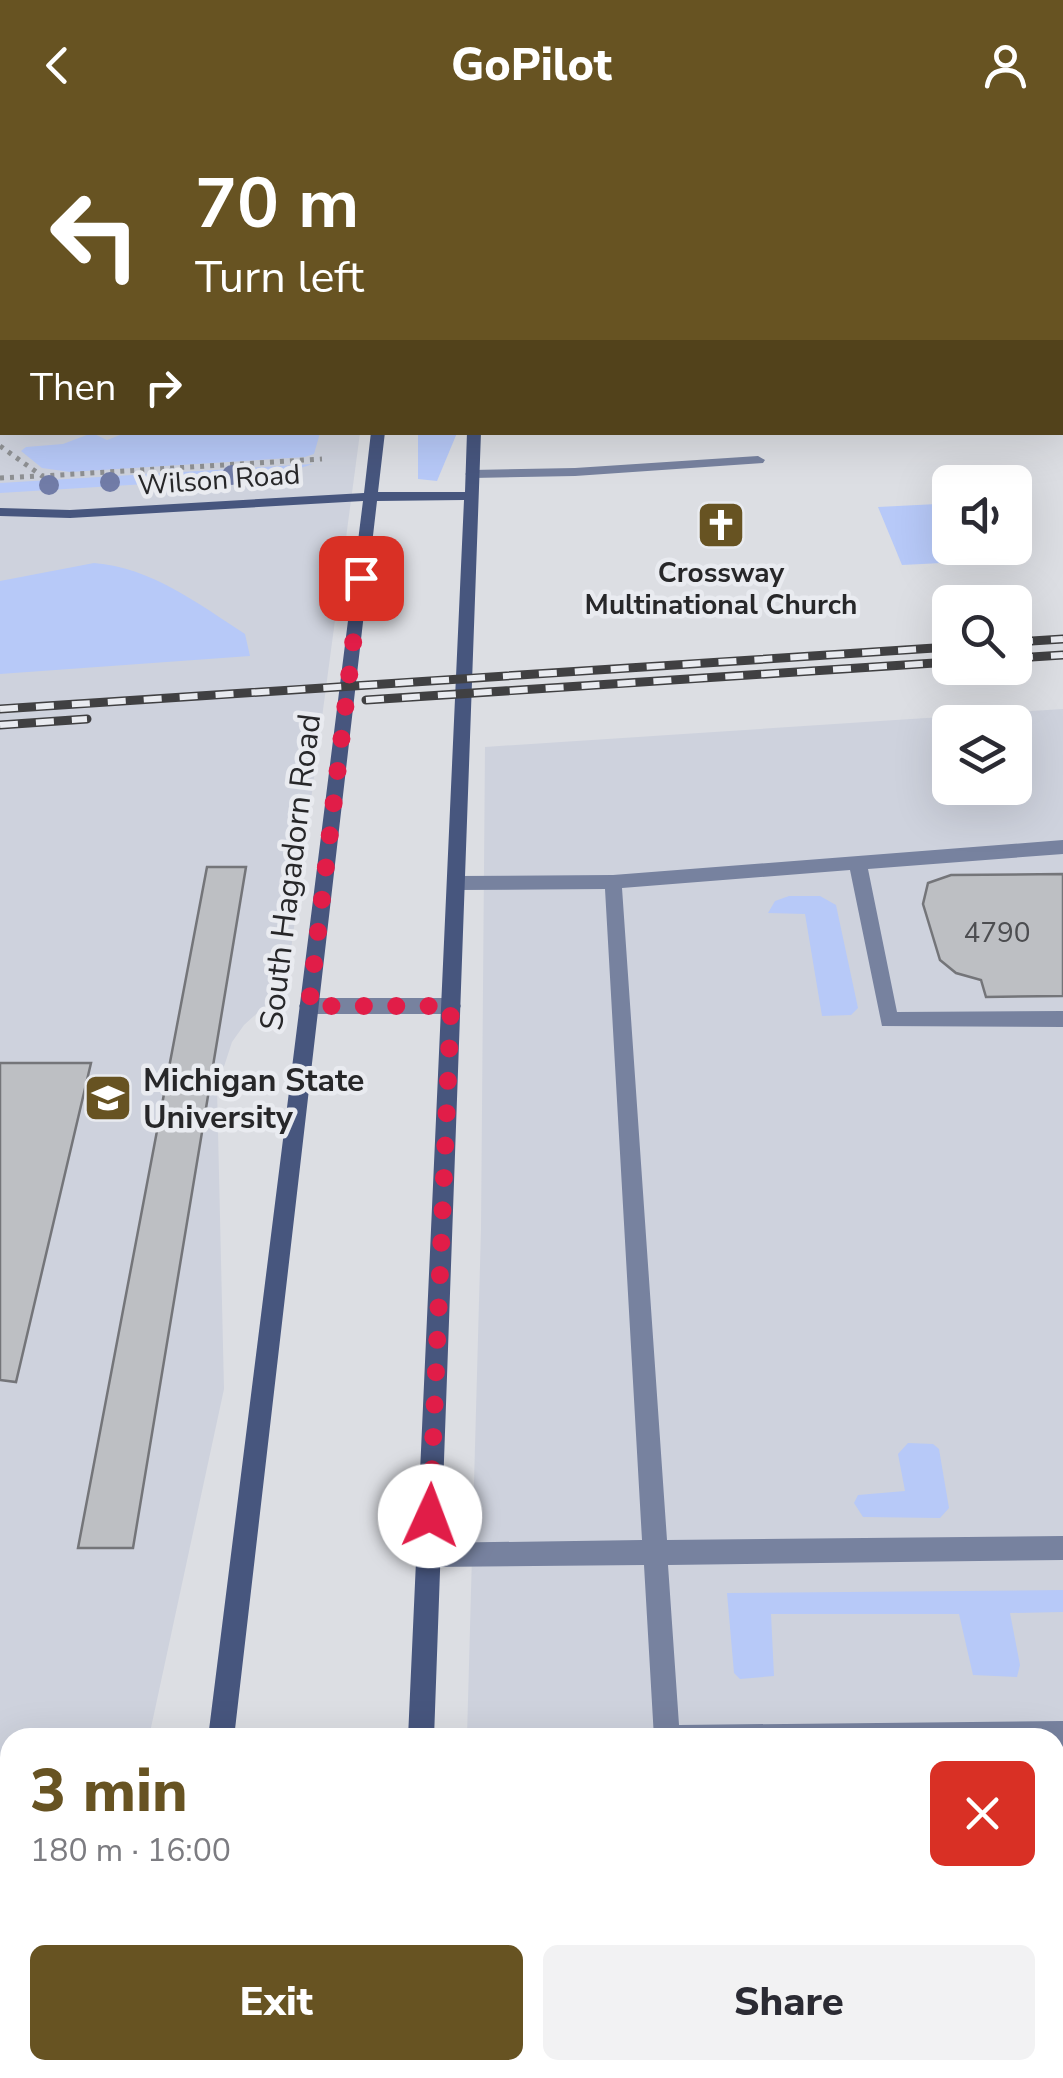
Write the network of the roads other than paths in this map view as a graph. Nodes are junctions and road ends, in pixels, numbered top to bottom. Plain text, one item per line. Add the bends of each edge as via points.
1 (378, 435) edge
2 (474, 435) edge
3 (758, 460) dead end
4 (472, 474) junction
5 (371, 495) junction
6 (470, 496) junction
7 (0, 512) edge
8 (70, 514) junction
9 (0, 527) edge
10 (1063, 848) edge
11 (858, 864) junction
12 (613, 882) junction
13 (456, 884) junction
14 (309, 1006) junction
15 (451, 1006) junction
16 (1063, 1019) edge
17 (1063, 1548) edge
18 (655, 1552) junction
19 (428, 1555) junction
20 (221, 1728) edge
21 (421, 1728) edge
22 (665, 1728) edge

1 - 5 street, South Hagadorn Road
2 - 4 street
3 - 4 lane
4 - 6 street
5 - 6 street, Wilson Road
5 - 8 street, Wilson Road
5 - 14 street, South Hagadorn Road
6 - 13 street
7 - 8 street, Wilson Road
8 - 9 street, Wilson Road
10 - 11 lane
11 - 12 lane
11 - 16 lane via 889,1020
12 - 13 lane
12 - 18 lane
13 - 15 street
14 - 15 lane
14 - 20 street, South Hagadorn Road
15 - 19 street
17 - 18 lane
18 - 19 lane
18 - 22 lane
19 - 21 street

